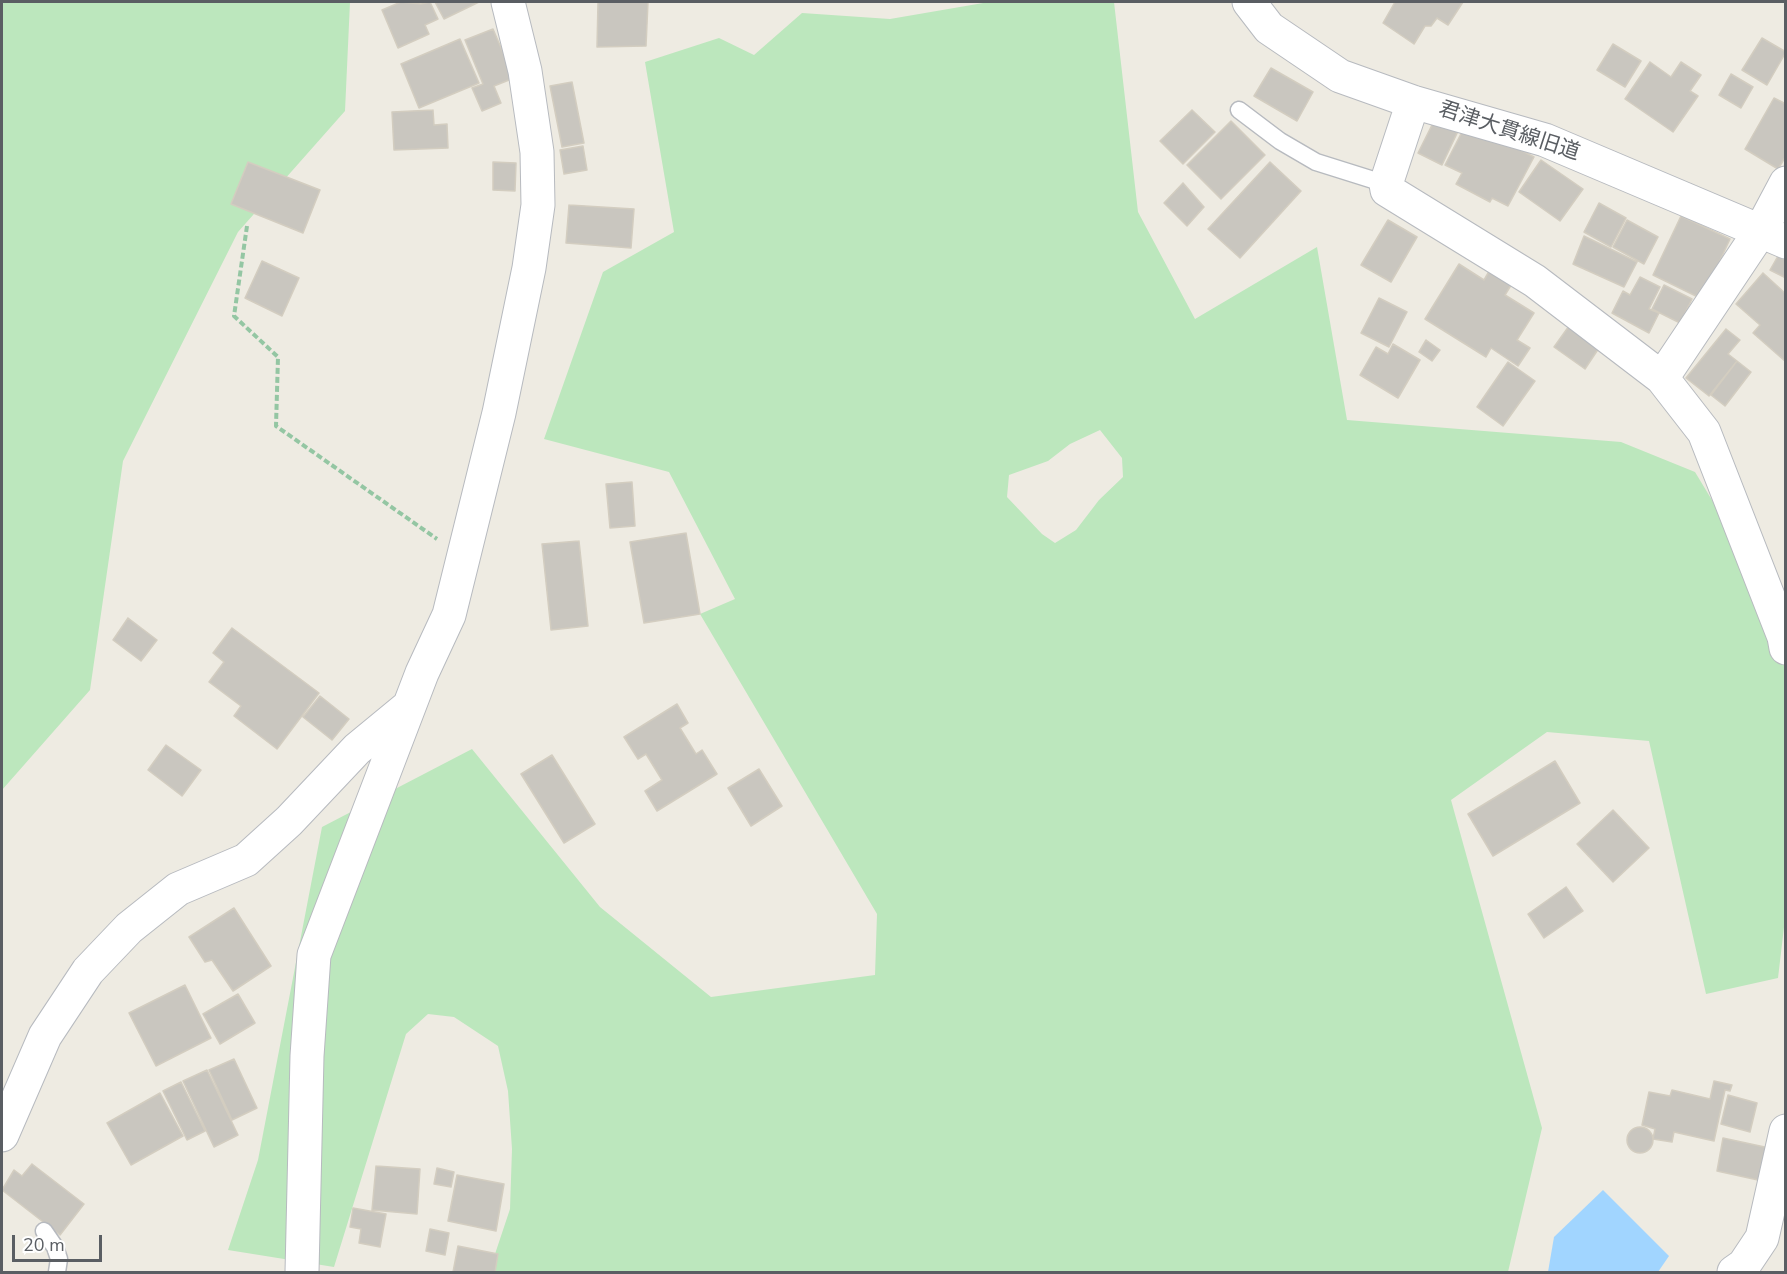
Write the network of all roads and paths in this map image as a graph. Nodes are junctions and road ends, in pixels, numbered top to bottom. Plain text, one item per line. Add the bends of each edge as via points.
1 (508, 2) edge
2 (1249, 2) edge
3 (1413, 102) junction
4 (1239, 110) dead end
5 (1785, 183) edge
6 (1386, 184) junction
7 (247, 225) dead end
8 (1773, 236) edge
9 (1662, 378) junction
10 (464, 559) junction
11 (1785, 648) edge
12 (409, 706) junction
13 (1785, 1131) edge
14 (2, 1135) edge
15 (44, 1231) dead end
16 (57, 1272) edge
17 (302, 1272) edge
18 (1734, 1272) edge

1 - 10 street via 525,71 537,152 538,205 499,413
2 - 3 street, 君津大貫線旧道 via 1269,28 1340,76
3 - 6 street
3 - 8 street, 君津大貫線旧道 via 1545,140
4 - 6 lane via 1316,162
5 - 8 street
6 - 9 street via 1394,196 1535,281
7 - 10 path via 234,316 278,357 276,426
8 - 9 street
9 - 11 street via 1704,432
10 - 12 street via 449,615
12 - 14 street via 357,749 246,860 178,889 129,928 88,972 45,1036
12 - 17 street via 314,955 307,1056
13 - 18 street via 1762,1238 1744,1265
15 - 16 lane via 59,1258

